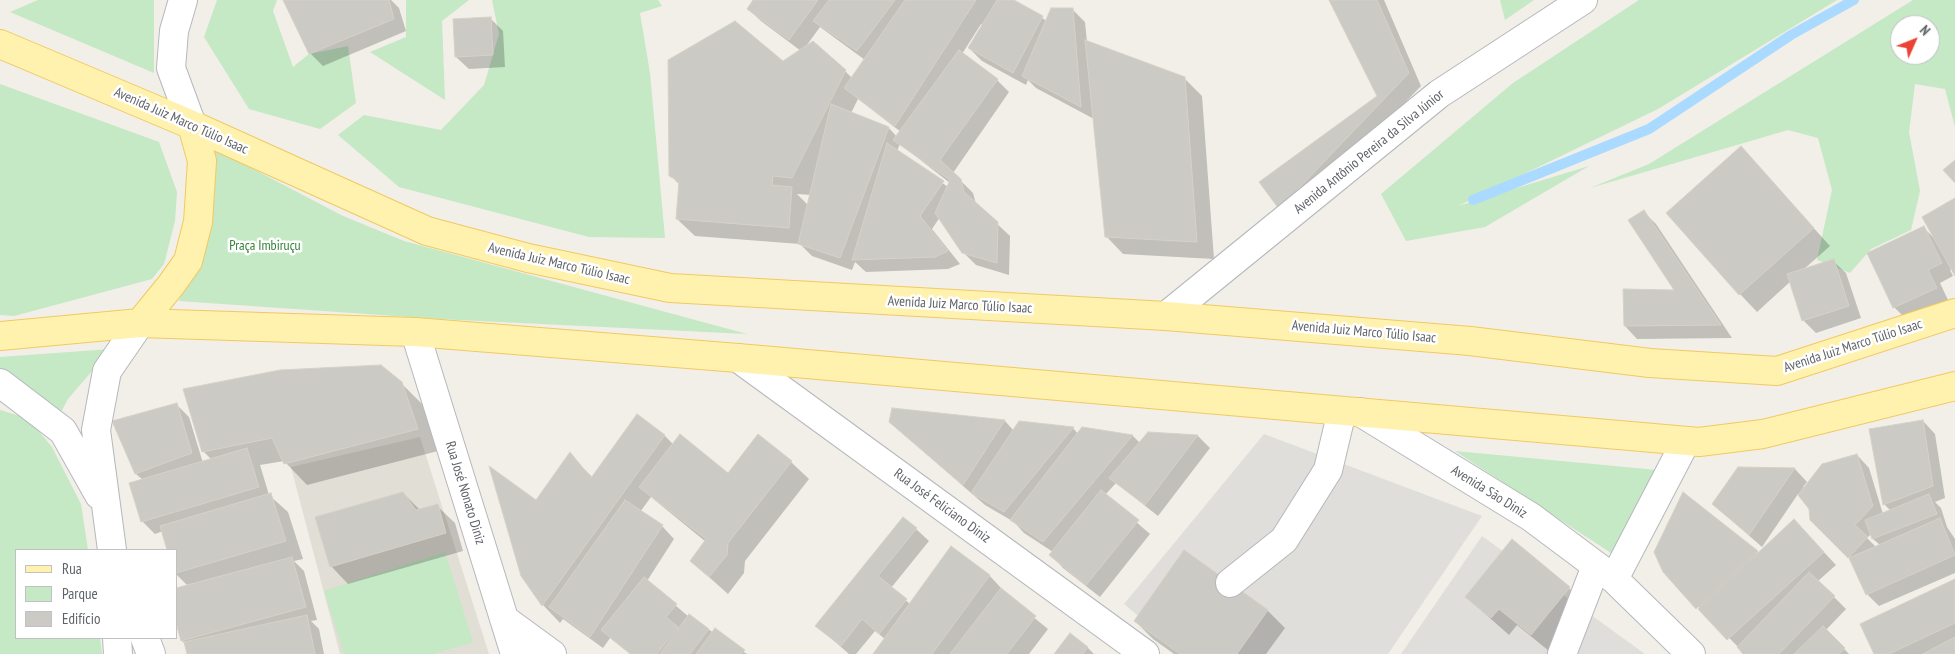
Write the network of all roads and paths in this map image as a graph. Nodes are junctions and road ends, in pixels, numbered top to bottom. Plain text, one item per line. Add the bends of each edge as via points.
1 (183, 0) edge
2 (1583, 0) edge
3 (0, 44) edge
4 (192, 125) junction
5 (1955, 313) edge
6 (1166, 316) junction
7 (140, 322) junction
8 (415, 332) junction
9 (0, 336) edge
10 (738, 358) junction
11 (0, 383) edge
12 (1955, 386) edge
13 (1351, 411) junction
14 (1686, 441) junction
15 (105, 508) junction
16 (112, 549) edge
17 (1605, 572) junction
18 (1230, 582) dead end
19 (504, 619) junction
20 (117, 639) edge
21 (145, 639) edge
22 (118, 654) edge
23 (151, 654) edge
24 (515, 654) edge
25 (552, 654) edge
26 (1145, 654) edge
27 (1562, 654) edge
28 (1691, 654) edge

1 - 4 street via 174,31 171,68
2 - 6 street, Avenida Antônio Pereira da Silva Júnior via 1439,94
3 - 4 main road, Avenida Juiz Marco Túlio Isaac
4 - 6 main road, Avenida Juiz Marco Túlio Isaac via 427,231 528,258 670,288
4 - 7 main road via 202,161 198,222 188,261
5 - 6 main road, Avenida Juiz Marco Túlio Isaac via 1778,371 1650,363 1470,341
7 - 8 main road
7 - 9 main road
7 - 15 street via 107,371 96,430
8 - 10 main road
8 - 19 street, Rua José Nonato Diniz
10 - 13 main road
10 - 26 street, Rua José Feliciano Diniz
11 - 15 street via 63,431
12 - 14 main road via 1763,434
13 - 14 main road
13 - 17 street, Avenida São Diniz via 1531,517
13 - 18 street via 1328,470 1284,540
14 - 17 street
15 - 16 street
17 - 27 street
17 - 28 street, Avenida São Diniz
19 - 24 street, Rua José Nonato Diniz
19 - 25 street
20 - 22 street
21 - 23 street

